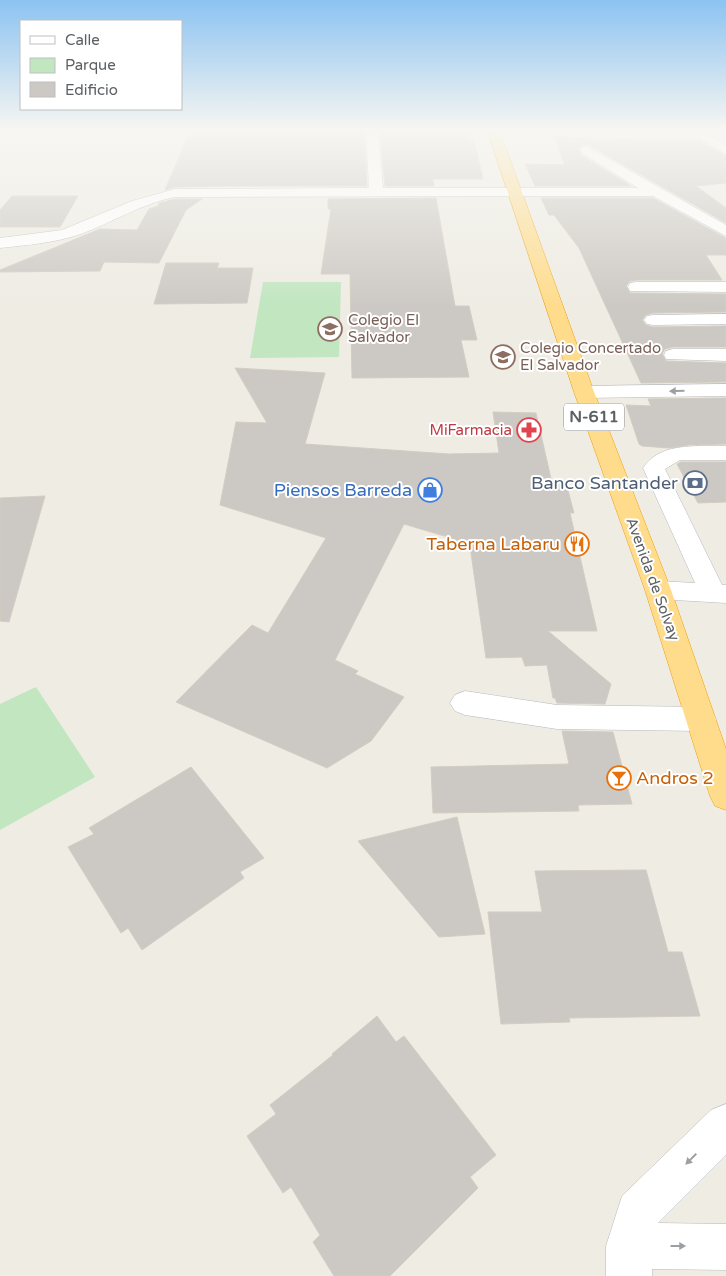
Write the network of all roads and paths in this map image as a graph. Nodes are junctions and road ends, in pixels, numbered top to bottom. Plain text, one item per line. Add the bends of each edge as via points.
1 (376, 189) edge
2 (513, 189) edge
3 (651, 189) edge
4 (514, 192) junction
5 (657, 192) junction
6 (376, 193) junction
7 (726, 231) edge
8 (0, 243) edge
9 (636, 287) dead end
10 (726, 287) edge
11 (726, 319) edge
12 (653, 320) dead end
13 (673, 355) dead end
14 (726, 355) edge
15 (726, 390) edge
16 (584, 392) junction
17 (726, 452) edge
18 (658, 590) junction
19 (720, 594) edge
20 (464, 704) dead end
21 (701, 719) junction
22 (726, 796) edge
23 (726, 1125) edge
24 (726, 1247) edge
25 (629, 1261) edge

1 - 6 street
2 - 4 highway, Avenida de Solvay / N-611
3 - 5 street
4 - 5 street
4 - 6 street
4 - 16 highway, Avenida de Solvay / N-611
5 - 7 street
6 - 8 street via 175,193 148,199 75,231
9 - 10 street
11 - 12 street
13 - 14 street
15 -> 16 street
16 - 18 highway, Avenida de Solvay / N-611
17 - 19 street via 672,454 658,460 654,468
18 - 19 street
18 - 21 highway, Avenida de Solvay / N-611
20 - 21 street via 557,717
21 - 22 highway, Avenida de Solvay / N-611
23 -> 25 street via 638,1212
25 -> 24 street

